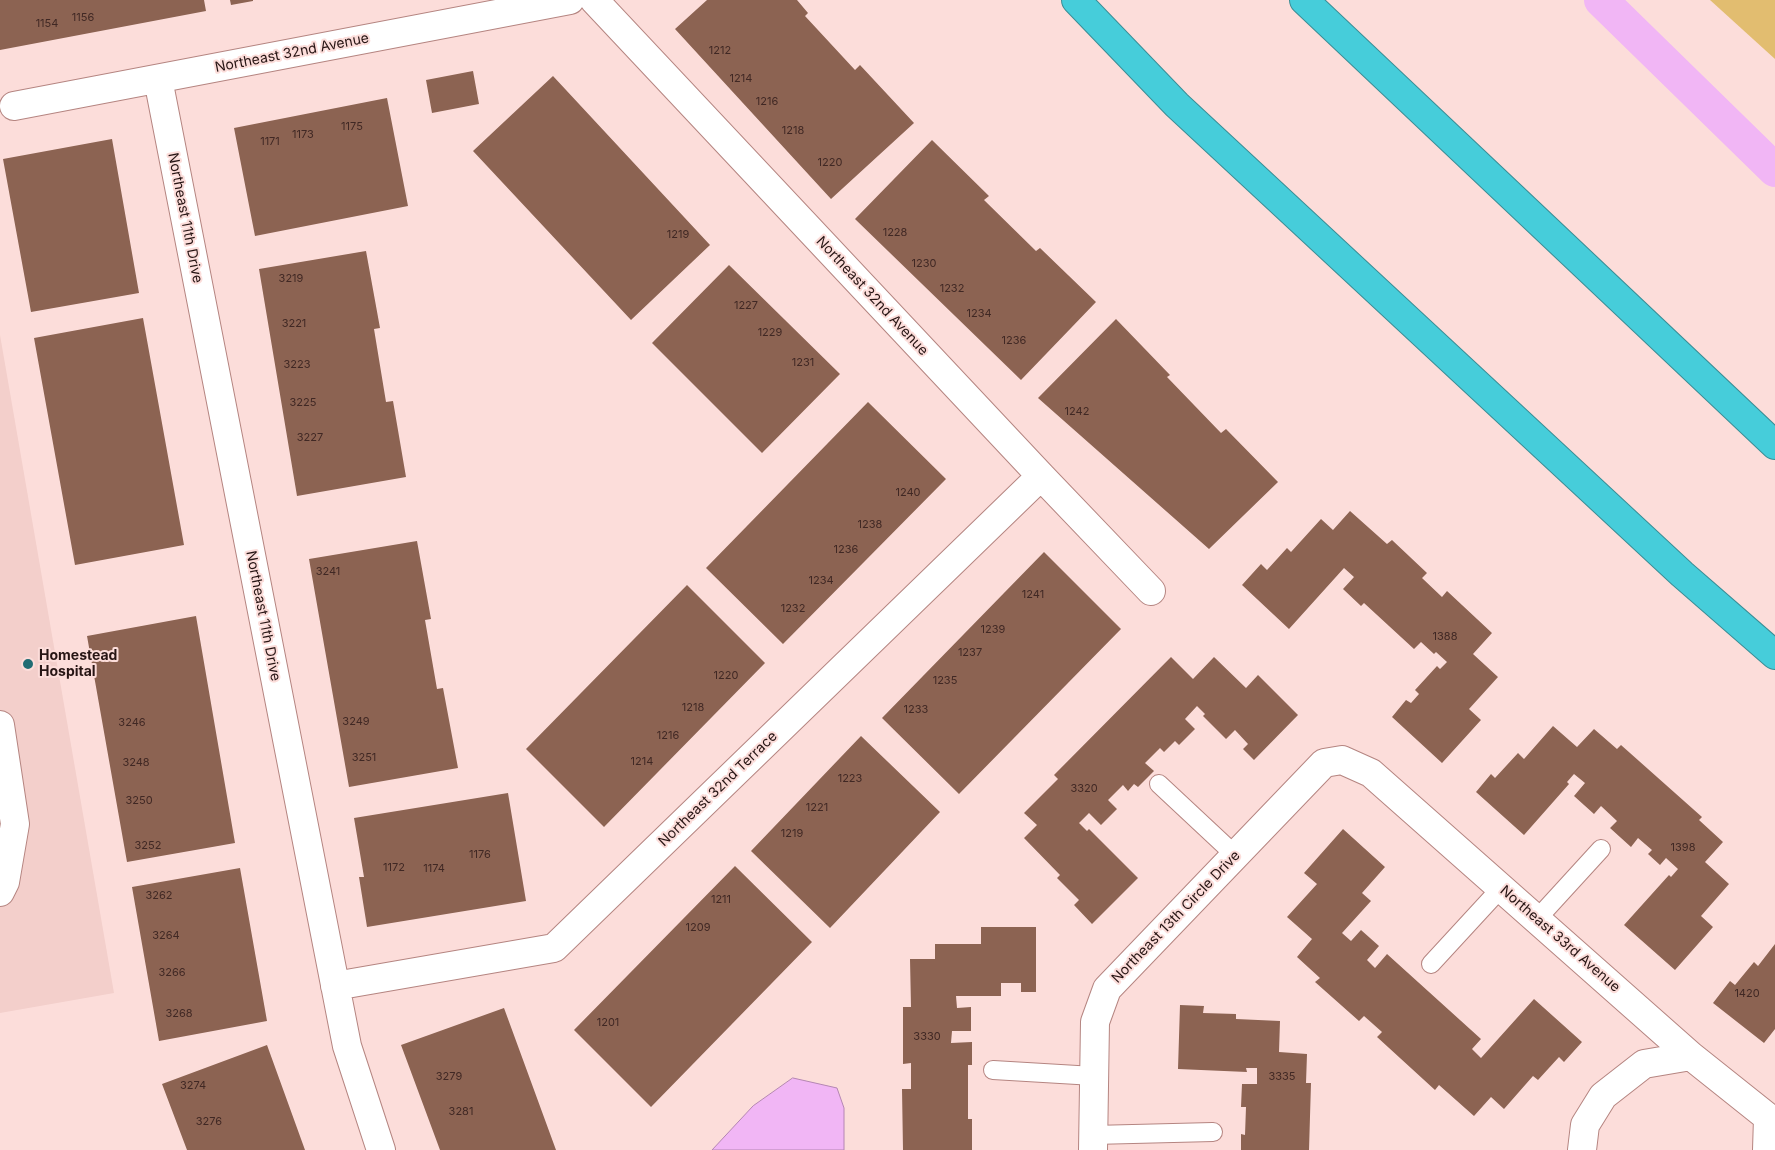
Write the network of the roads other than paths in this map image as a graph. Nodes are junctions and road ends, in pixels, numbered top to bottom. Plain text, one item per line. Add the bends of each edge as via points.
1 (570, 0) edge
2 (594, 0) edge
3 (1076, 0) edge
4 (1304, 0) edge
5 (158, 79) junction
6 (14, 106) dead end
7 (1775, 445) edge
8 (1041, 476) junction
9 (1151, 591) dead end
10 (1775, 656) edge
11 (0, 725) edge
12 (1342, 760) joint
13 (1159, 784) dead end
14 (1601, 849) dead end
15 (1235, 856) junction
16 (1501, 888) junction
17 (0, 892) edge
18 (1537, 919) junction
19 (1431, 964) dead end
20 (335, 986) junction
21 (1691, 1056) junction
22 (993, 1070) dead end
23 (1094, 1076) junction
24 (1771, 1121) edge
25 (1213, 1132) dead end
26 (1093, 1143) edge
27 (381, 1150) edge
28 (1582, 1150) edge
29 (1767, 1150) edge

1 - 5 street, Northeast 32nd Avenue
2 - 8 street, Northeast 32nd Avenue
3 - 10 highway via 1184,112 1682,574
4 - 7 highway
5 - 6 street, Northeast 32nd Avenue
5 - 20 street, Northeast 11th Drive
8 - 9 street, Northeast 32nd Avenue
8 - 20 street, Northeast 32nd Terrace via 554,948
11 - 17 street via 15,824 5,882
12 - 15 street, Northeast 13th Circle Drive via 1324,763
12 - 16 street, Northeast 33rd Avenue via 1371,773
13 - 15 lane
14 - 18 lane
15 - 23 street, Northeast 13th Circle Drive via 1107,989 1095,1022
16 - 18 street, Northeast 33rd Avenue
16 - 19 lane
18 - 21 street, Northeast 33rd Avenue
20 - 27 street, Northeast 11th Drive via 347,1046
21 - 24 street, Northeast 33rd Avenue
21 - 28 street via 1644,1064 1603,1096 1585,1125
22 - 23 lane
23 - 26 street, Northeast 13th Circle Drive
24 - 29 street
25 - 26 lane

